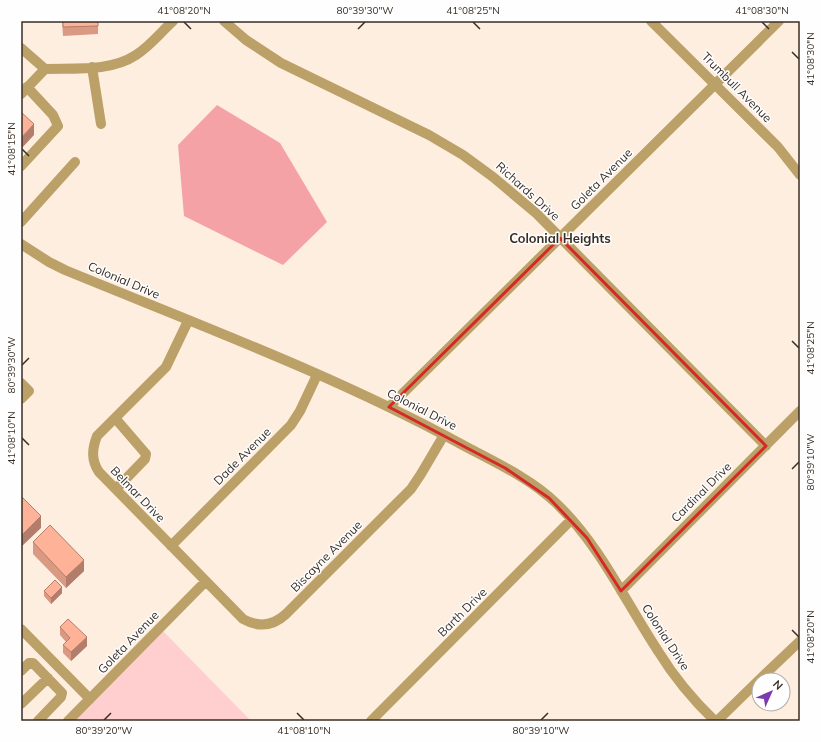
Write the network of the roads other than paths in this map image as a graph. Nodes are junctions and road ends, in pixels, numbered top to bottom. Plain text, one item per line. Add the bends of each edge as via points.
1 (173, 21) edge
2 (224, 21) edge
3 (651, 21) edge
4 (779, 21) edge
5 (21, 48) edge
6 (92, 68) junction
7 (45, 69) junction
8 (715, 84) junction
9 (24, 90) edge
10 (101, 124) dead end
11 (74, 162) dead end
12 (21, 166) edge
13 (800, 175) edge
14 (21, 222) edge
15 (560, 238) junction
16 (21, 244) edge
17 (188, 321) junction
18 (318, 375) junction
19 (21, 382) edge
20 (21, 399) edge
21 (389, 407) junction
22 (800, 411) edge
23 (115, 418) junction
24 (444, 435) junction
25 (766, 446) junction
26 (116, 489) junction
27 (571, 520) junction
28 (171, 546) junction
29 (206, 581) junction
30 (620, 591) junction
31 (21, 630) edge
32 (800, 641) edge
33 (21, 671) edge
34 (767, 672) edge
35 (48, 678) junction
36 (751, 688) edge
37 (90, 699) junction
38 (21, 704) edge
39 (38, 721) edge
40 (68, 721) edge
41 (371, 721) edge
42 (716, 721) edge

1 - 6 street via 146,48 129,59
2 - 15 street, Richards Drive via 281,64 429,135 464,155 515,194
3 - 8 street, Trumbull Avenue
4 - 8 street, Goleta Avenue
5 - 7 street
6 - 7 street
6 - 10 street
7 - 9 street
8 - 13 street, Trumbull Avenue via 778,147
8 - 15 street, Goleta Avenue
9 - 12 street via 54,115 58,126
11 - 14 street
15 - 21 street, Goleta Avenue
15 - 25 street, Richards Drive
16 - 17 street, Colonial Drive via 65,270
17 - 18 street, Colonial Drive
17 - 23 street, Belmar Drive via 166,367
18 - 21 street, Colonial Drive
18 - 28 street, Dade Avenue via 291,425
19 - 20 street via 29,391
21 - 24 street, Colonial Drive
22 - 25 street, Cardinal Drive
23 - 26 street, Belmar Drive via 97,436 92,452 96,467
23 - 26 street via 146,454 145,459
24 - 27 street, Colonial Drive via 527,481 556,503
24 - 29 street, Biscayne Avenue via 411,489 280,620 266,625 250,623
25 - 30 street, Cardinal Drive
26 - 28 street, Belmar Drive
27 - 30 street, Colonial Drive via 592,544
27 - 41 street, Barth Drive
28 - 29 street, Belmar Drive
29 - 37 street, Goleta Avenue
30 - 42 street, Colonial Drive via 658,653 684,688
31 - 37 street
32 - 34 street
33 - 35 street via 29,663 33,663
35 - 38 street
35 - 39 street via 61,690 62,696
36 - 42 street
37 - 40 street, Goleta Avenue

